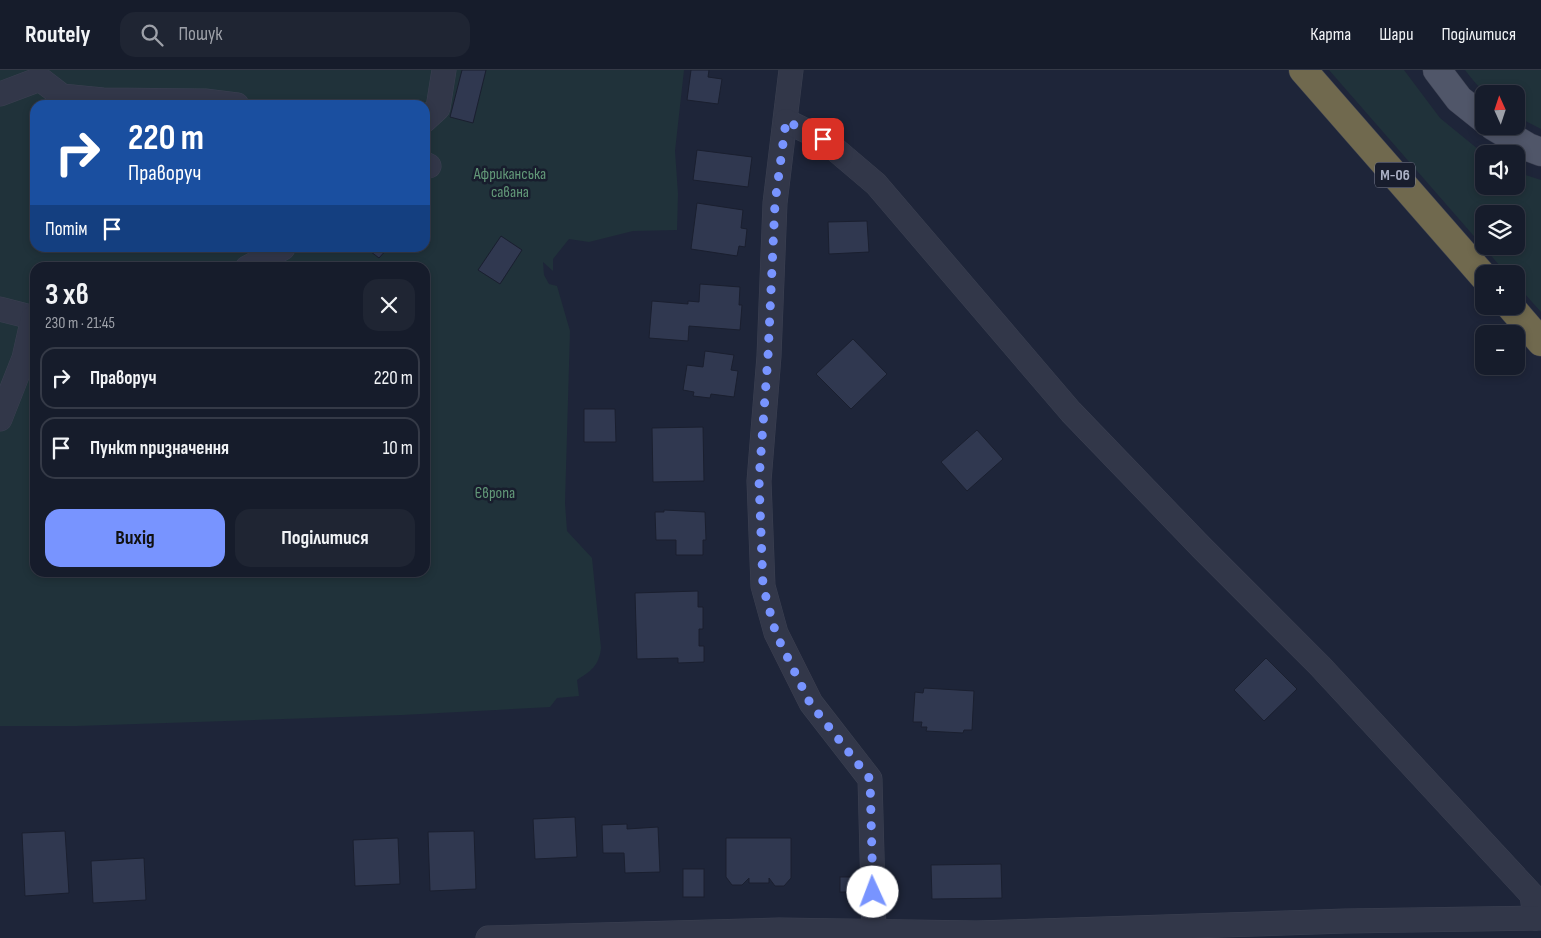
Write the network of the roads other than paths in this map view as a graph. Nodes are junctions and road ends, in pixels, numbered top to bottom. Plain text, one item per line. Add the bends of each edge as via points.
1 (444, 70) edge
2 (791, 70) edge
3 (1437, 70) edge
4 (1305, 71) edge
5 (32, 74) edge
6 (0, 94) edge
7 (102, 100) edge
8 (1475, 112) edge
9 (430, 115) edge
10 (786, 121) junction
11 (1508, 135) edge
12 (1541, 152) edge
13 (276, 252) edge
14 (258, 262) edge
15 (1475, 267) edge
16 (0, 310) edge
17 (1518, 315) edge
18 (30, 317) edge
19 (30, 334) edge
20 (1541, 342) edge
21 (0, 419) edge
22 (1538, 918) edge
23 (874, 931) junction
24 (779, 934) edge
25 (977, 936) edge
26 (544, 937) edge
27 (488, 938) edge

1 - 9 street via 438,108
2 - 10 street
3 - 8 main road via 1459,99
4 - 15 highway, М-06
5 - 6 street
5 - 7 street via 62,96
10 - 22 street via 823,139 876,184 1071,412 1320,666 1532,895
10 - 23 street via 775,203 759,480 763,586 776,634 810,703 870,779
11 - 12 main road
13 - 14 street
16 - 18 street
17 - 20 highway
19 - 21 street
22 - 25 street via 1346,921
23 - 24 street
23 - 25 street
24 - 26 street
26 - 27 street

